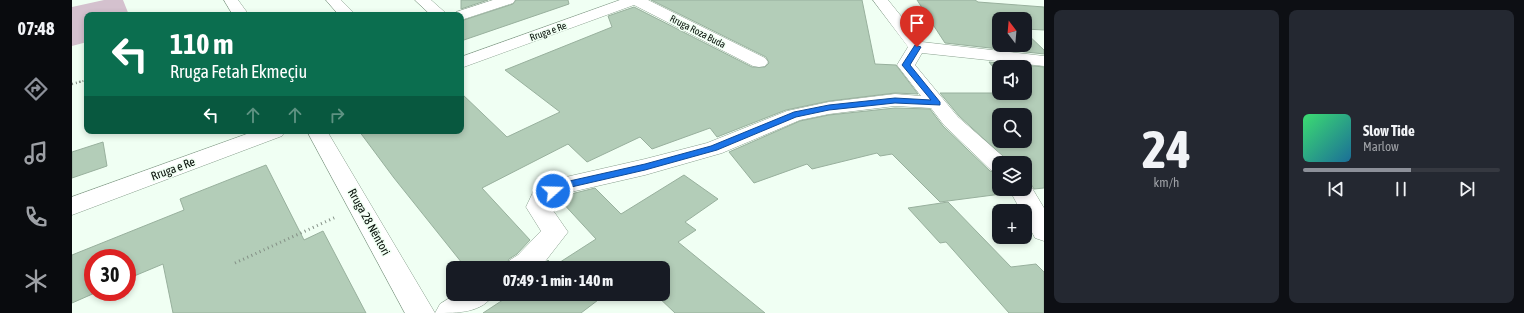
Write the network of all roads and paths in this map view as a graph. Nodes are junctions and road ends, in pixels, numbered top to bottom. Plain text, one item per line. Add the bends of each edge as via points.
1 (231, 0) edge
2 (333, 0) edge
3 (422, 0) edge
4 (505, 0) edge
5 (635, 0) edge
6 (880, 0) edge
7 (238, 12) edge
8 (345, 12) edge
9 (436, 12) edge
10 (464, 14) edge
11 (917, 47) junction
12 (1044, 61) edge
13 (464, 62) edge
14 (759, 62) dead end
15 (84, 81) edge
16 (72, 84) edge
17 (937, 103) junction
18 (266, 134) edge
19 (319, 134) edge
20 (992, 159) edge
21 (1025, 196) edge
22 (72, 206) edge
23 (337, 216) dead end
24 (1044, 231) edge
25 (530, 261) edge
26 (235, 263) dead end
27 (469, 301) edge
28 (415, 311) edge
29 (450, 313) edge

1 - 7 street
2 - 8 street
3 - 9 street
4 - 10 street
5 - 13 street, Rruga e Re
5 - 14 street, Rruga Roza Buda
6 - 11 street
11 - 12 street
11 - 17 street via 906,65
15 - 16 path
17 - 20 street via 951,121
17 - 25 street via 895,100 794,115 714,148 565,185 542,196 538,207 555,232
18 - 22 street, Rruga e Re
19 - 28 street, Rruga 28 Nëntori
21 - 24 street
23 - 26 path
27 - 29 street

